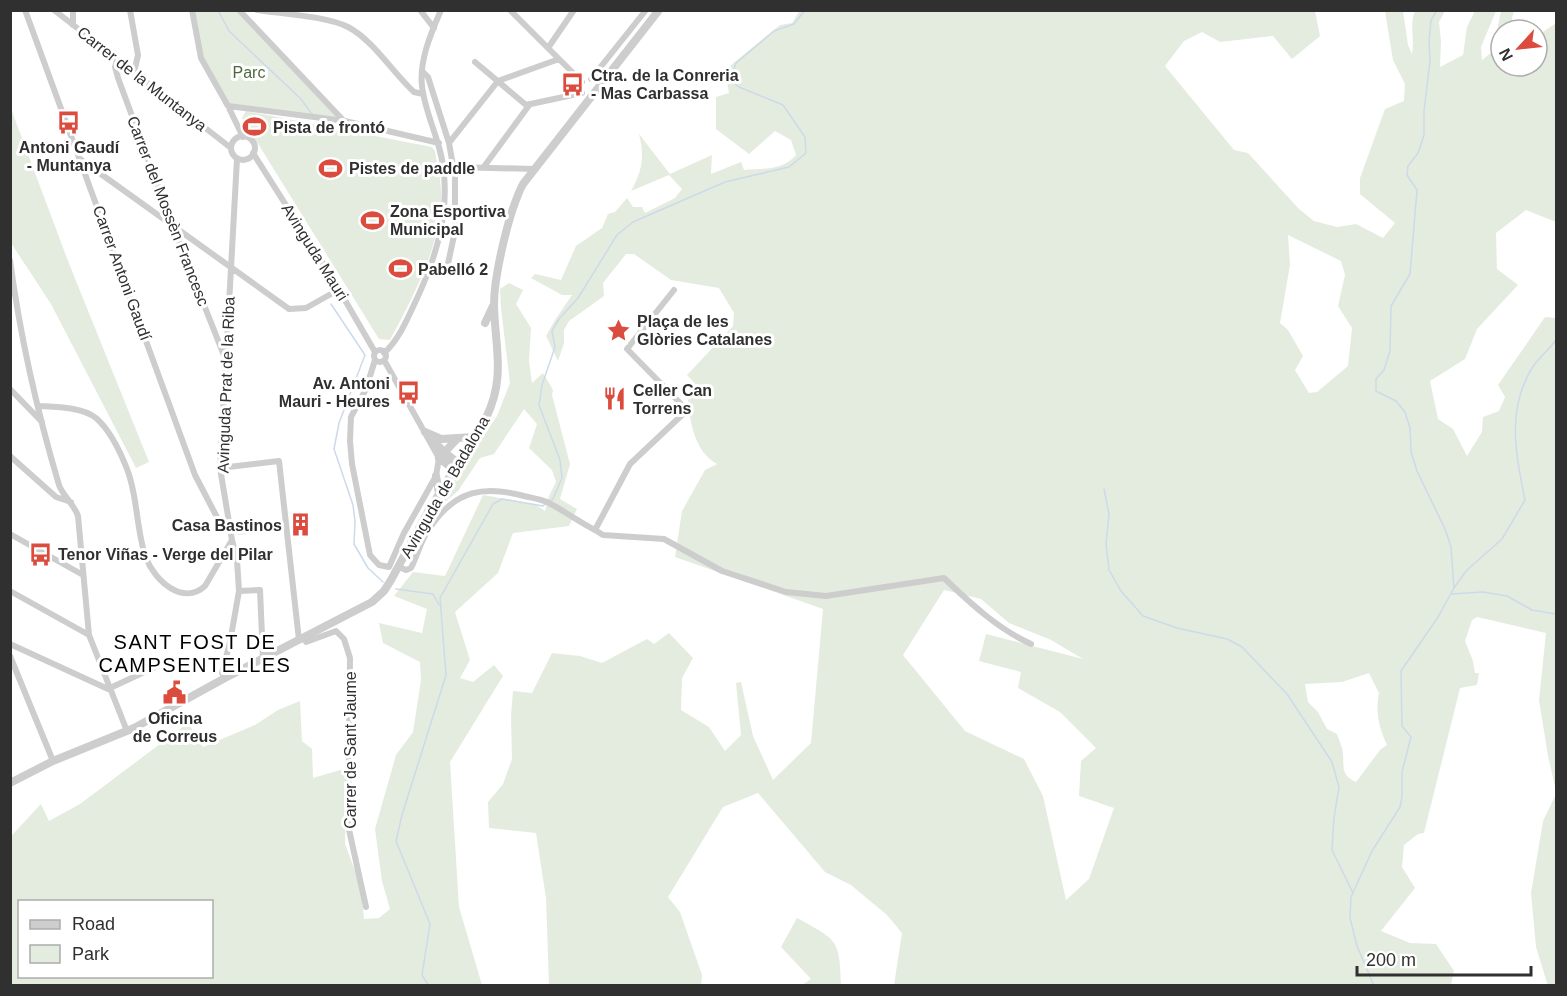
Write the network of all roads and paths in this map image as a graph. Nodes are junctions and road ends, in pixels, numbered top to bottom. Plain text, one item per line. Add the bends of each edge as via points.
1 (25, 10) edge
2 (54, 10) edge
3 (73, 10) edge
4 (130, 10) edge
5 (192, 10) edge
6 (239, 10) edge
7 (257, 10) edge
8 (420, 10) edge
9 (441, 10) edge
10 (510, 10) edge
11 (574, 10) edge
12 (646, 10) edge
13 (659, 10) edge
14 (73, 25) junction
15 (434, 28) junction
16 (548, 48) junction
17 (559, 59) junction
18 (117, 60) junction
19 (475, 62) dead end
20 (422, 71) junction
21 (134, 73) junction
22 (591, 79) junction
23 (498, 81) junction
24 (582, 82) junction
25 (601, 86) junction
26 (582, 93) junction
27 (423, 94) junction
28 (589, 101) junction
29 (530, 104) junction
30 (228, 106) junction
31 (345, 121) junction
32 (243, 137) junction
33 (439, 143) junction
34 (449, 143) junction
35 (231, 148) junction
36 (253, 153) junction
37 (80, 159) junction
38 (237, 159) junction
39 (453, 167) junction
40 (483, 168) junction
41 (535, 169) junction
42 (172, 224) junction
43 (10, 260) edge
44 (230, 266) junction
45 (446, 273) dead end
46 (338, 290) junction
47 (674, 290) dead end
48 (494, 305) junction
49 (10, 313) edge
50 (18, 321) junction
51 (485, 323) dead end
52 (375, 356) junction
53 (384, 357) junction
54 (226, 362) junction
55 (10, 388) edge
56 (39, 406) junction
57 (42, 423) junction
58 (425, 432) junction
59 (474, 437) junction
60 (457, 439) junction
61 (441, 455) junction
62 (10, 456) edge
63 (20, 465) junction
64 (10, 466) edge
65 (456, 466) junction
66 (220, 468) junction
67 (436, 476) junction
68 (439, 493) junction
69 (72, 502) junction
70 (230, 527) junction
71 (595, 530) junction
72 (10, 534) edge
73 (232, 540) junction
74 (399, 567) junction
75 (84, 575) junction
76 (10, 591) edge
77 (239, 591) junction
78 (89, 635) junction
79 (302, 639) junction
80 (10, 644) edge
81 (1031, 644) dead end
82 (10, 656) edge
83 (264, 659) junction
84 (170, 660) dead end
85 (225, 678) junction
86 (108, 689) junction
87 (126, 731) junction
88 (53, 761) junction
89 (10, 783) edge
90 (366, 907) dead end

1 - 37 street, Carrer Antoni Gaudí
2 - 14 street, Carrer de la Muntanya
3 - 14 street
4 - 21 street via 138,55
5 - 30 street via 201,58
6 - 31 street
7 - 27 street via 349,27 414,92
8 - 15 street
9 - 15 street
10 - 16 street
11 - 16 street
12 - 22 street
13 - 25 street, Avinguda de Badalona
14 - 18 street, Carrer de la Muntanya
15 - 20 street
16 - 17 street
17 - 23 street
17 - 24 street
18 - 21 street, Carrer de la Muntanya
18 - 42 street, Carrer del Mossèn Francesc via 115,72
19 - 23 street
20 - 27 street
20 - 34 street via 428,77
21 - 35 street, Carrer de la Muntanya
22 - 24 street
22 - 25 street
23 - 29 street via 526,105
23 - 34 street
24 - 26 street
25 - 28 street, Avinguda de Badalona
26 - 28 street
26 - 29 street
27 - 33 street
28 - 41 street, Avinguda de Badalona
29 - 40 street
30 - 31 street
30 - 32 street
31 - 33 street
32 - 35 street via 235,140
32 - 36 street via 253,142
33 - 53 street via 446,199 440,234 432,265 411,312
34 - 39 street
35 - 38 street
36 - 38 street
36 - 46 street, Avinguda Mauri
37 - 42 street
37 - 70 street, Carrer Antoni Gaudí via 195,475 220,523
38 - 44 street, Avinguda Prat de la Riba
39 - 40 street
39 - 45 street via 455,231
40 - 41 street
41 - 48 street, Avinguda de Badalona via 514,204
42 - 44 street
42 - 54 street, Carrer del Mossèn Francesc
43 - 50 street
44 - 46 street via 290,309 306,308
44 - 54 street, Avinguda Prat de la Riba
46 - 52 street, Avinguda Mauri
47 - 71 street via 627,349 684,411 630,464
48 - 51 street
48 - 59 street, Avinguda de Badalona via 498,387
49 - 50 street
50 - 56 street
52 - 53 street via 380,350
52 - 53 street via 379,363
52 - 67 street via 366,390 351,417 350,441 370,555 379,565 389,567
53 - 58 street
54 - 66 street, Avinguda Prat de la Riba
55 - 57 street
56 - 57 street
56 - 73 street via 71,409 95,417 113,438 128,470 147,558 172,589 184,594 200,591
57 - 69 street via 60,488
58 - 60 street via 441,439
58 - 61 street
59 - 60 street
59 - 65 street, Avinguda de Badalona
60 - 61 street
61 - 65 street
61 - 67 street
62 - 63 street
63 - 64 street
63 - 69 street via 56,497
65 - 68 street, Avinguda de Badalona
66 - 70 street, Avinguda Prat de la Riba
66 - 79 street via 279,461
67 - 68 street
68 - 74 street, Avinguda de Badalona
69 - 75 street via 78,516
70 - 73 street, Avinguda Prat de la Riba
71 - 74 street via 549,503 489,490 455,501 425,534 411,568
71 - 81 street via 603,535 664,539 722,571 786,592 826,596 944,578 997,624
72 - 75 street
73 - 77 street, Avinguda Prat de la Riba
74 - 79 street, Avinguda de Badalona via 372,602
75 - 78 street
76 - 78 street
77 - 83 street via 260,590
77 - 85 street, Avinguda Prat de la Riba via 222,674
78 - 86 street
79 - 83 street, Avinguda de Badalona
79 - 90 street, Carrer de Sant Jaume via 306,642 336,631 344,639 350,658 348,825
80 - 86 street
82 - 88 street
83 - 85 street, Avinguda de Badalona
84 - 86 street
85 - 87 street, Avinguda de Badalona
86 - 87 street
87 - 88 street, Avinguda de Badalona
88 - 89 street, Avinguda de Badalona

